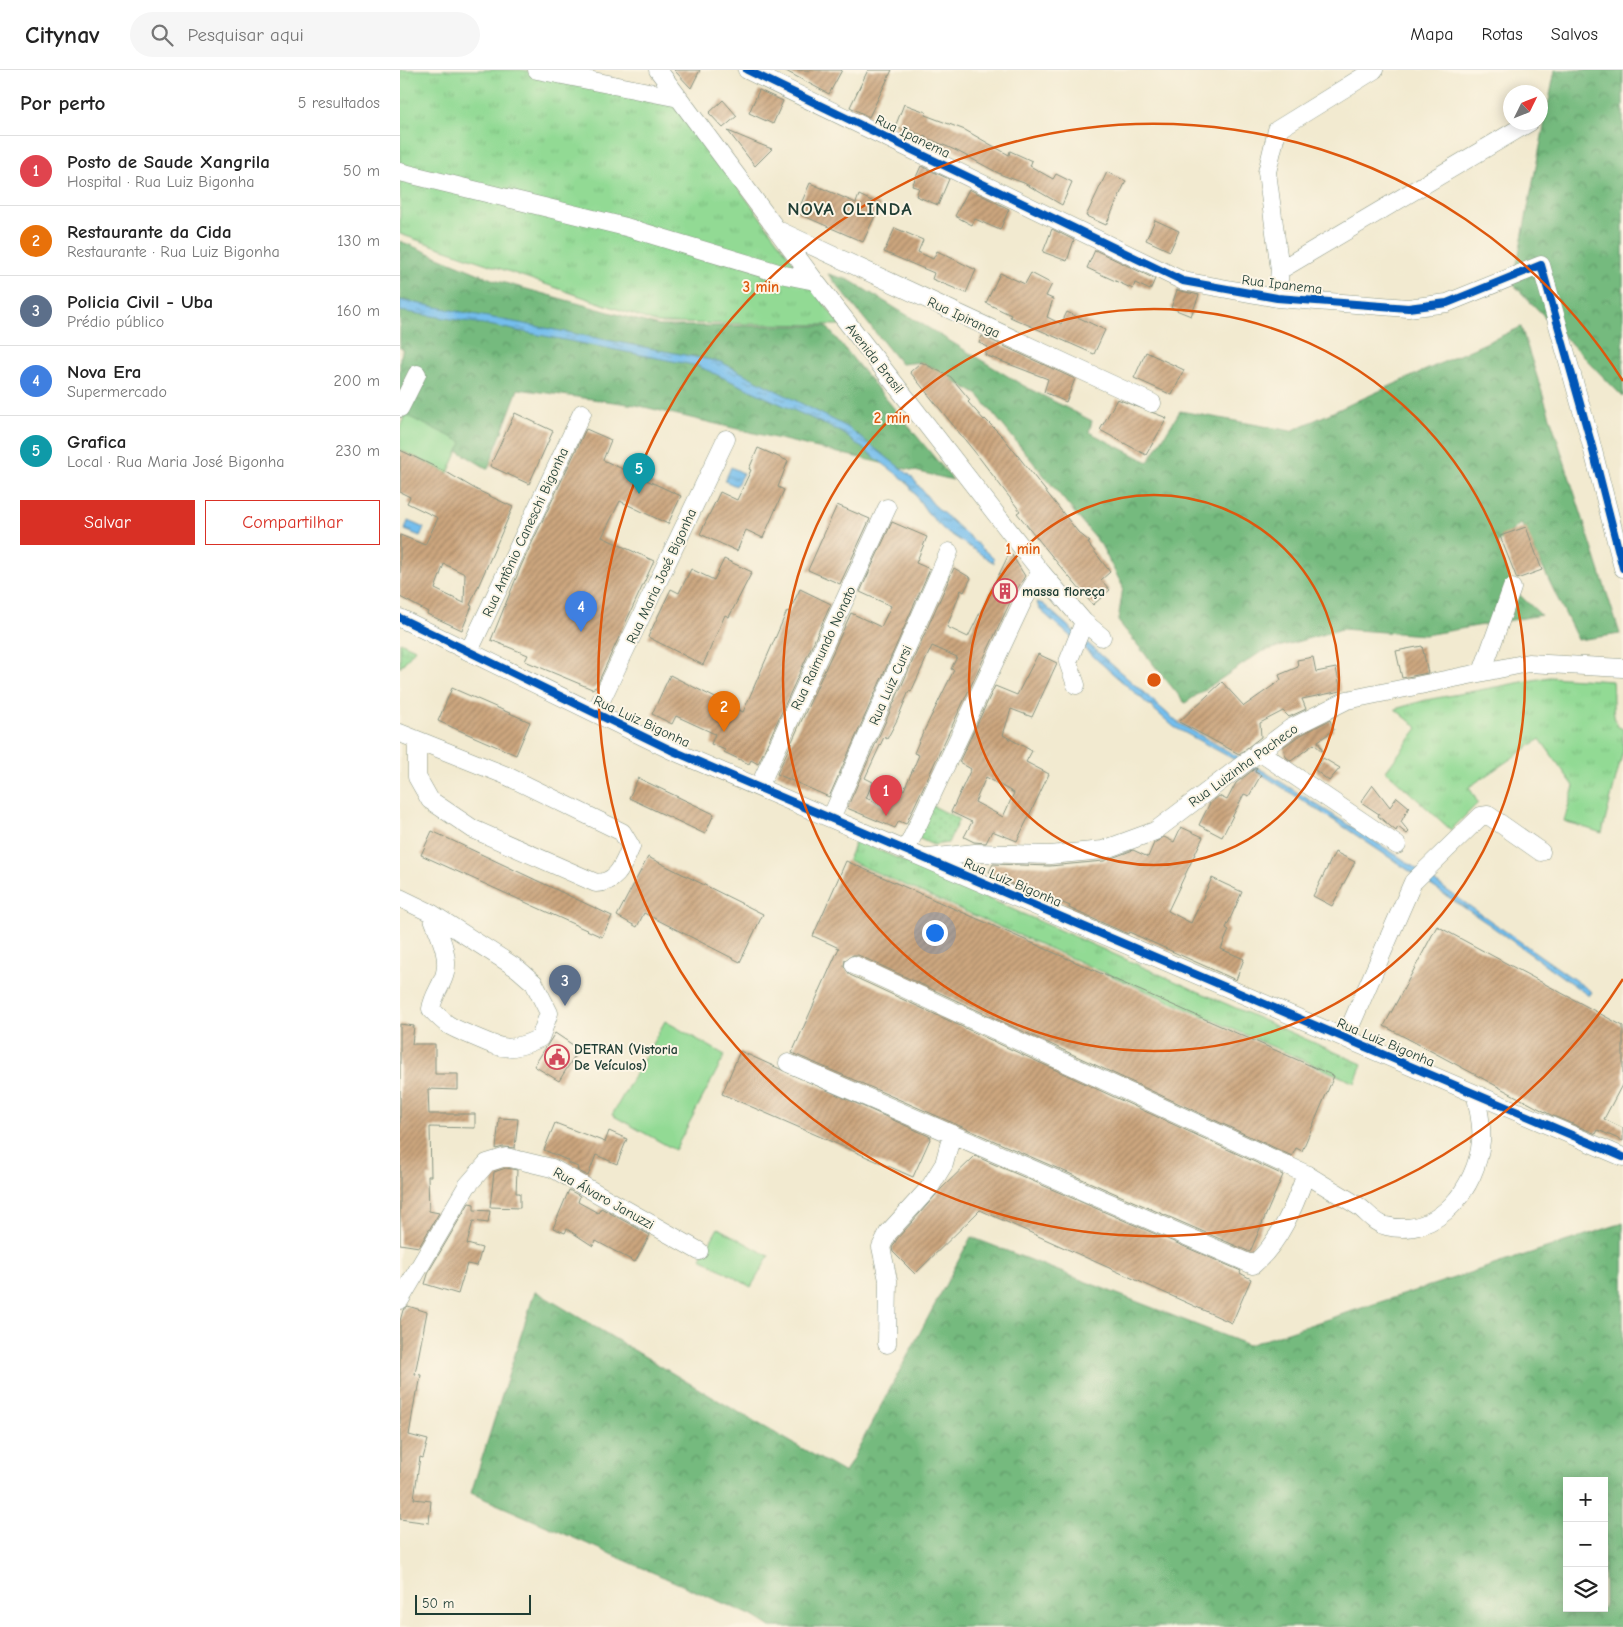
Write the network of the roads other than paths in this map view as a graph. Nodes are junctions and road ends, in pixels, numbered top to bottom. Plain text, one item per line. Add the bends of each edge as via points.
1 (537, 70) edge
2 (658, 70) edge
3 (747, 70) edge
4 (1374, 70) edge
5 (679, 98) junction
6 (1516, 130) edge
7 (400, 172) edge
8 (777, 230) junction
9 (1280, 270) junction
10 (815, 281) junction
11 (1277, 298) junction
12 (417, 374) dead end
13 (1152, 403) dead end
14 (400, 408) edge
15 (582, 413) dead end
16 (726, 439) dead end
17 (887, 508) dead end
18 (949, 552) dead end
19 (1623, 568) edge
20 (1041, 572) junction
21 (1512, 588) dead end
22 (400, 618) edge
23 (1082, 626) junction
24 (1102, 637) dead end
25 (469, 651) junction
26 (1623, 668) edge
27 (1482, 672) junction
28 (1076, 685) dead end
29 (596, 713) junction
30 (400, 733) edge
31 (417, 740) junction
32 (1258, 751) junction
33 (760, 787) junction
34 (831, 818) junction
35 (1397, 845) dead end
36 (906, 850) junction
37 (1541, 852) dead end
38 (925, 858) junction
39 (400, 898) edge
40 (431, 913) junction
41 (854, 965) dead end
42 (1340, 1035) junction
43 (788, 1063) dead end
44 (1476, 1095) junction
45 (952, 1134) junction
46 (1623, 1157) edge
47 (1306, 1174) junction
48 (699, 1251) dead end
49 (400, 1300) edge
50 (887, 1344) dead end

1 - 5 street
2 - 5 street, Avenida Brasil
3 - 11 street, Rua Ipanema via 1183,281
4 - 9 street via 1277,130 1267,172
5 - 8 street, Avenida Brasil
6 - 9 street
7 - 10 street via 626,227
8 - 10 street, Avenida Brasil
8 - 13 street, Rua Ipiranga
9 - 11 street
10 - 20 street, Avenida Brasil
11 - 19 street, Rua Ipanema via 1408,308 1447,303 1541,265
12 - 14 street
15 - 25 street, Rua Antônio Caneschi Bigonha
16 - 29 street, Rua Maria José Bigonha
17 - 33 street, Rua Raimundo Nonato
18 - 34 street, Rua Luiz Cursi
20 - 23 street, Avenida Brasil
20 - 36 street via 1023,601
21 - 27 street
22 - 25 street, Rua Luiz Bigonha
23 - 24 street, Avenida Brasil
23 - 28 street via 1068,662
25 - 29 street, Rua Luiz Bigonha
26 - 27 street, Rua Luizinha Pacheco via 1528,663
27 - 32 street, Rua Luizinha Pacheco via 1347,700 1291,728
29 - 33 street, Rua Luiz Bigonha via 671,750
30 - 31 street
31 - 31 street via 505,775 622,832 631,846 618,876 606,883 596,883 473,829 430,800 417,777
32 - 35 street
32 - 38 street, Rua Luizinha Pacheco via 1155,831 1103,850 1050,855 975,853
33 - 34 street, Rua Luiz Bigonha
34 - 36 street, Rua Luiz Bigonha
36 - 38 street, Rua Luiz Bigonha
37 - 42 street via 1484,814 1413,882 1346,1036
38 - 42 street, Rua Luiz Bigonha
39 - 40 street
40 - 40 street via 518,969 534,983 548,1013 540,1038 525,1045 504,1048 486,1044 452,1029 432,1009 447,959
41 - 47 street
42 - 44 street, Rua Luiz Bigonha
43 - 45 street
44 - 46 street, Rua Luiz Bigonha
44 - 47 street via 1482,1138 1472,1178 1452,1205 1428,1222 1408,1229 1383,1226
45 - 47 street via 1253,1265 1283,1228
45 - 50 street via 944,1164 930,1187 888,1233 881,1247 888,1280
48 - 49 street, Rua Álvaro Januzzi via 552,1168 506,1157 487,1164 468,1186

